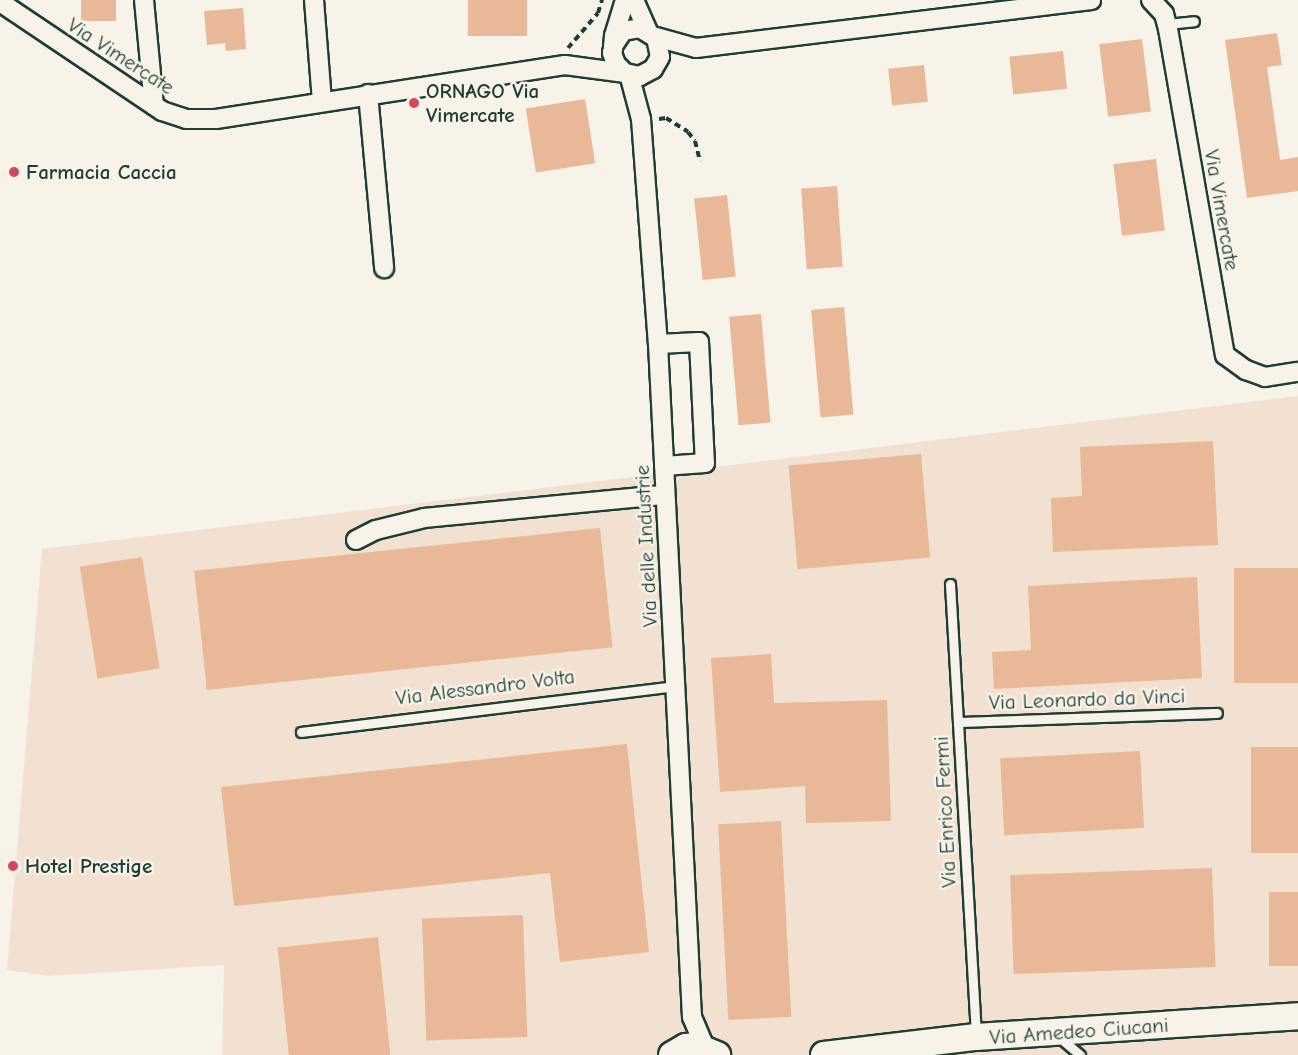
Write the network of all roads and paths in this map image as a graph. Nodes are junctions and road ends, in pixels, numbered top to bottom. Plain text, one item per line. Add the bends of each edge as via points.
1 (144, 0) edge
2 (314, 0) edge
3 (602, 0) edge
4 (625, 0) edge
5 (634, 0) edge
6 (1091, 0) edge
7 (1151, 0) edge
8 (0, 2) edge
9 (1194, 21) dead end
10 (1167, 24) junction
11 (652, 34) junction
12 (613, 46) junction
13 (696, 48) junction
14 (565, 65) junction
15 (656, 65) junction
16 (627, 74) junction
17 (368, 94) junction
18 (322, 102) junction
19 (154, 106) junction
20 (641, 120) junction
21 (700, 160) dead end
22 (384, 268) dead end
23 (658, 344) junction
24 (1298, 372) edge
25 (664, 466) junction
26 (665, 495) junction
27 (356, 540) dead end
28 (950, 584) dead end
29 (675, 686) junction
30 (1217, 712) dead end
31 (958, 722) junction
32 (301, 732) dead end
33 (1298, 1016) edge
34 (1053, 1032) junction
35 (976, 1037) junction
36 (693, 1052) edge
37 (824, 1055) edge
38 (1080, 1055) edge

1 - 19 street
2 - 18 street
3 - 14 path via 598,13 563,53
4 - 12 street
5 - 11 street
6 - 13 street
7 - 10 street, Via Vimercate via 1164,14
8 - 19 street, Via Vimercate
9 - 10 lane
10 - 24 street, Via Vimercate via 1225,355 1246,370 1265,377
11 - 12 street via 629,28
11 - 13 street
11 - 15 street via 661,51
12 - 16 street via 615,61
13 - 15 street
14 - 16 street, Via Vimercate
14 - 17 street, Via Vimercate
15 - 16 street via 643,75
16 - 20 street, Via delle Industrie
17 - 18 street, Via Vimercate
17 - 22 street
18 - 19 street, Via Vimercate via 197,120 177,117
20 - 21 path via 666,118 688,132
20 - 23 street, Via delle Industrie
23 - 25 street, Via delle Industrie
23 - 25 street via 699,342 700,353 705,463
25 - 26 street, Via delle Industrie
26 - 27 street via 424,518 376,530
26 - 29 street, Via delle Industrie
28 - 31 lane, Via Enrico Fermi
29 - 32 lane, Via Alessandro Volta
29 - 36 street, Via delle Industrie
30 - 31 lane, Via Leonardo da Vinci
31 - 35 lane, Via Enrico Fermi
33 - 34 main road, Via Amedeo Ciucani
34 - 35 main road, Via Amedeo Ciucani
34 - 38 lane
35 - 37 main road, Via Amedeo Ciucani

